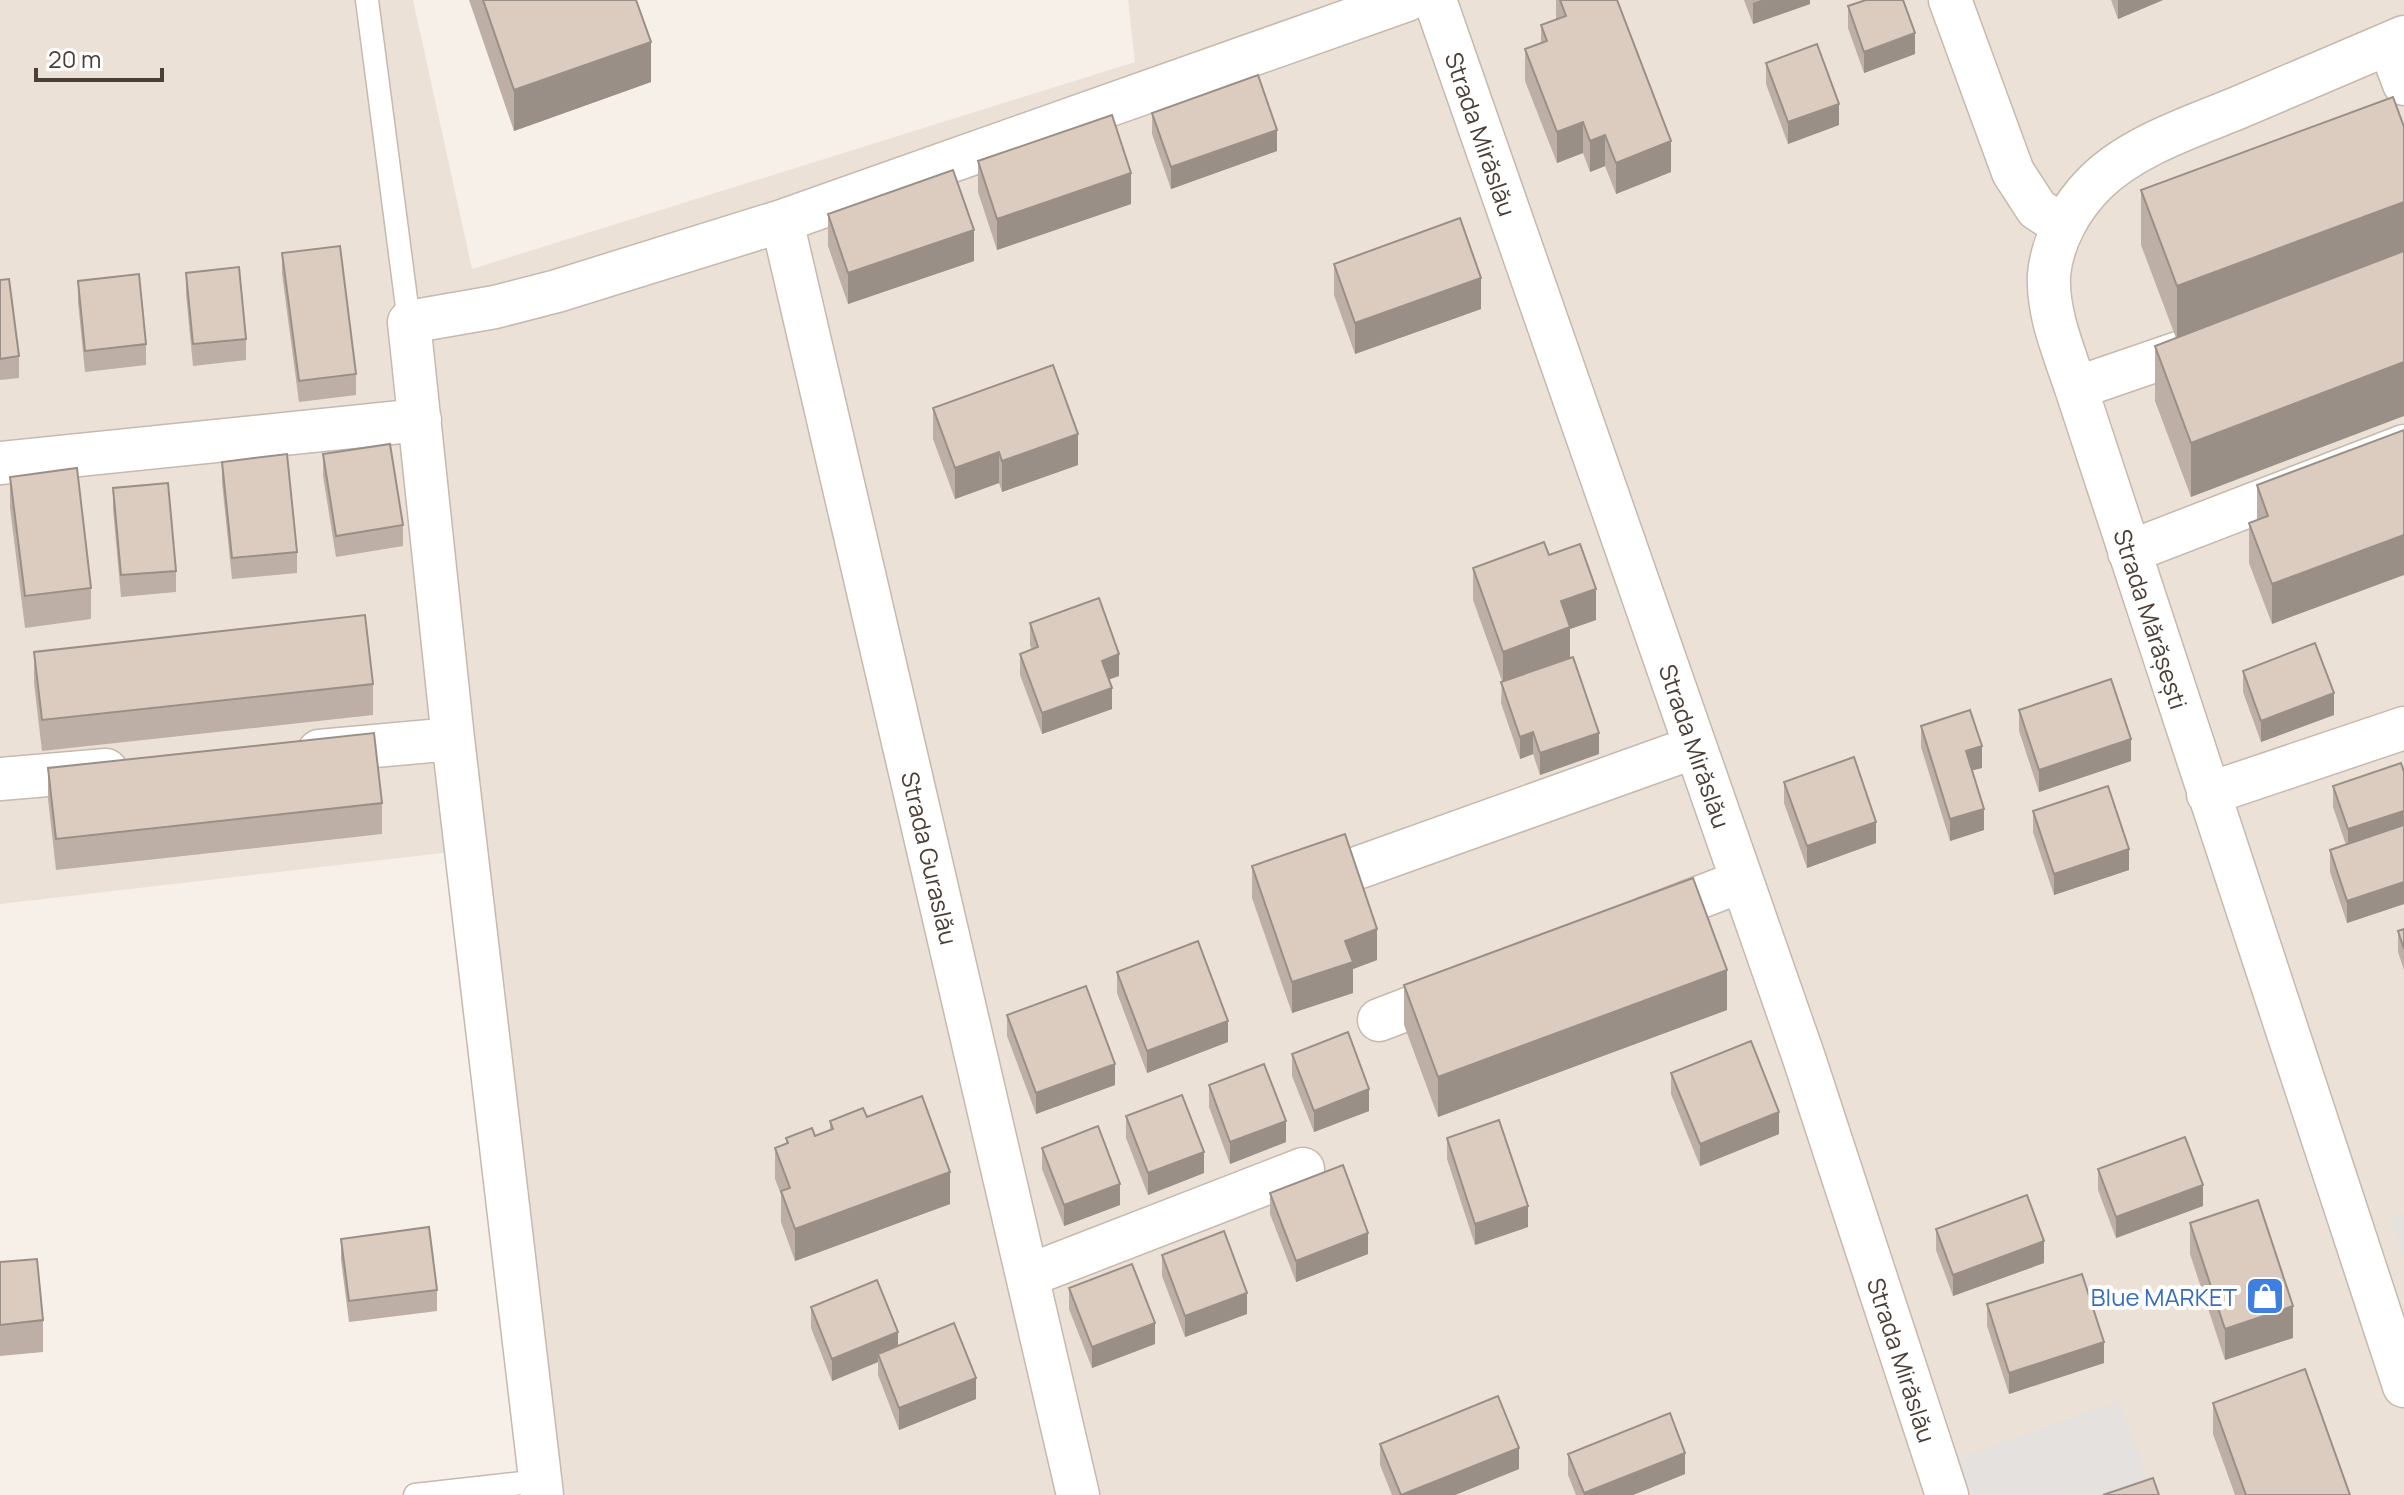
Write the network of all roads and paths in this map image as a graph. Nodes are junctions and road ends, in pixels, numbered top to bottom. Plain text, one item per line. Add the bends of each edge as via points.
1 (367, 0) edge
2 (1407, 0) edge
3 (1435, 0) edge
4 (1950, 0) edge
5 (2396, 41) edge
6 (2404, 84) edge
7 (782, 221) junction
8 (2063, 226) junction
9 (409, 322) junction
10 (2240, 332) edge
11 (2076, 388) junction
12 (420, 420) junction
13 (2404, 446) edge
14 (0, 463) edge
15 (2129, 552) junction
16 (2404, 728) edge
17 (453, 739) junction
18 (1695, 747) junction
19 (281, 754) edge
20 (141, 767) edge
21 (0, 779) edge
22 (2208, 794) junction
23 (1360, 867) edge
24 (1742, 881) junction
25 (1612, 931) edge
26 (1495, 975) edge
27 (1379, 1020) dead end
28 (1303, 1169) dead end
29 (1027, 1276) junction
30 (2404, 1386) edge
31 (541, 1488) edge
32 (415, 1495) edge
33 (1078, 1495) edge
34 (1947, 1495) edge

1 - 9 lane
2 - 7 street
3 - 18 street, Strada Mirăslău
4 - 8 street via 2013,172 2037,209
5 - 6 street
5 - 8 street, Strada Mărășești via 2141,152 2096,182
7 - 9 street via 557,291
7 - 29 street, Strada Guraslău
8 - 11 street, Strada Mărășești via 2049,276 2051,301
9 - 12 street
10 - 11 street
11 - 15 street, Strada Mărășești
12 - 14 street
12 - 17 street
13 - 15 street
15 - 22 street, Strada Mărășești
16 - 22 street
17 - 19 street
17 - 31 street
18 - 23 street
18 - 24 street, Strada Mirăslău
20 - 21 street
22 - 30 street, Strada Mărășești
24 - 25 street
24 - 34 street, Strada Mirăslău
26 - 27 street
28 - 29 street
29 - 33 street, Strada Guraslău
31 - 32 lane

